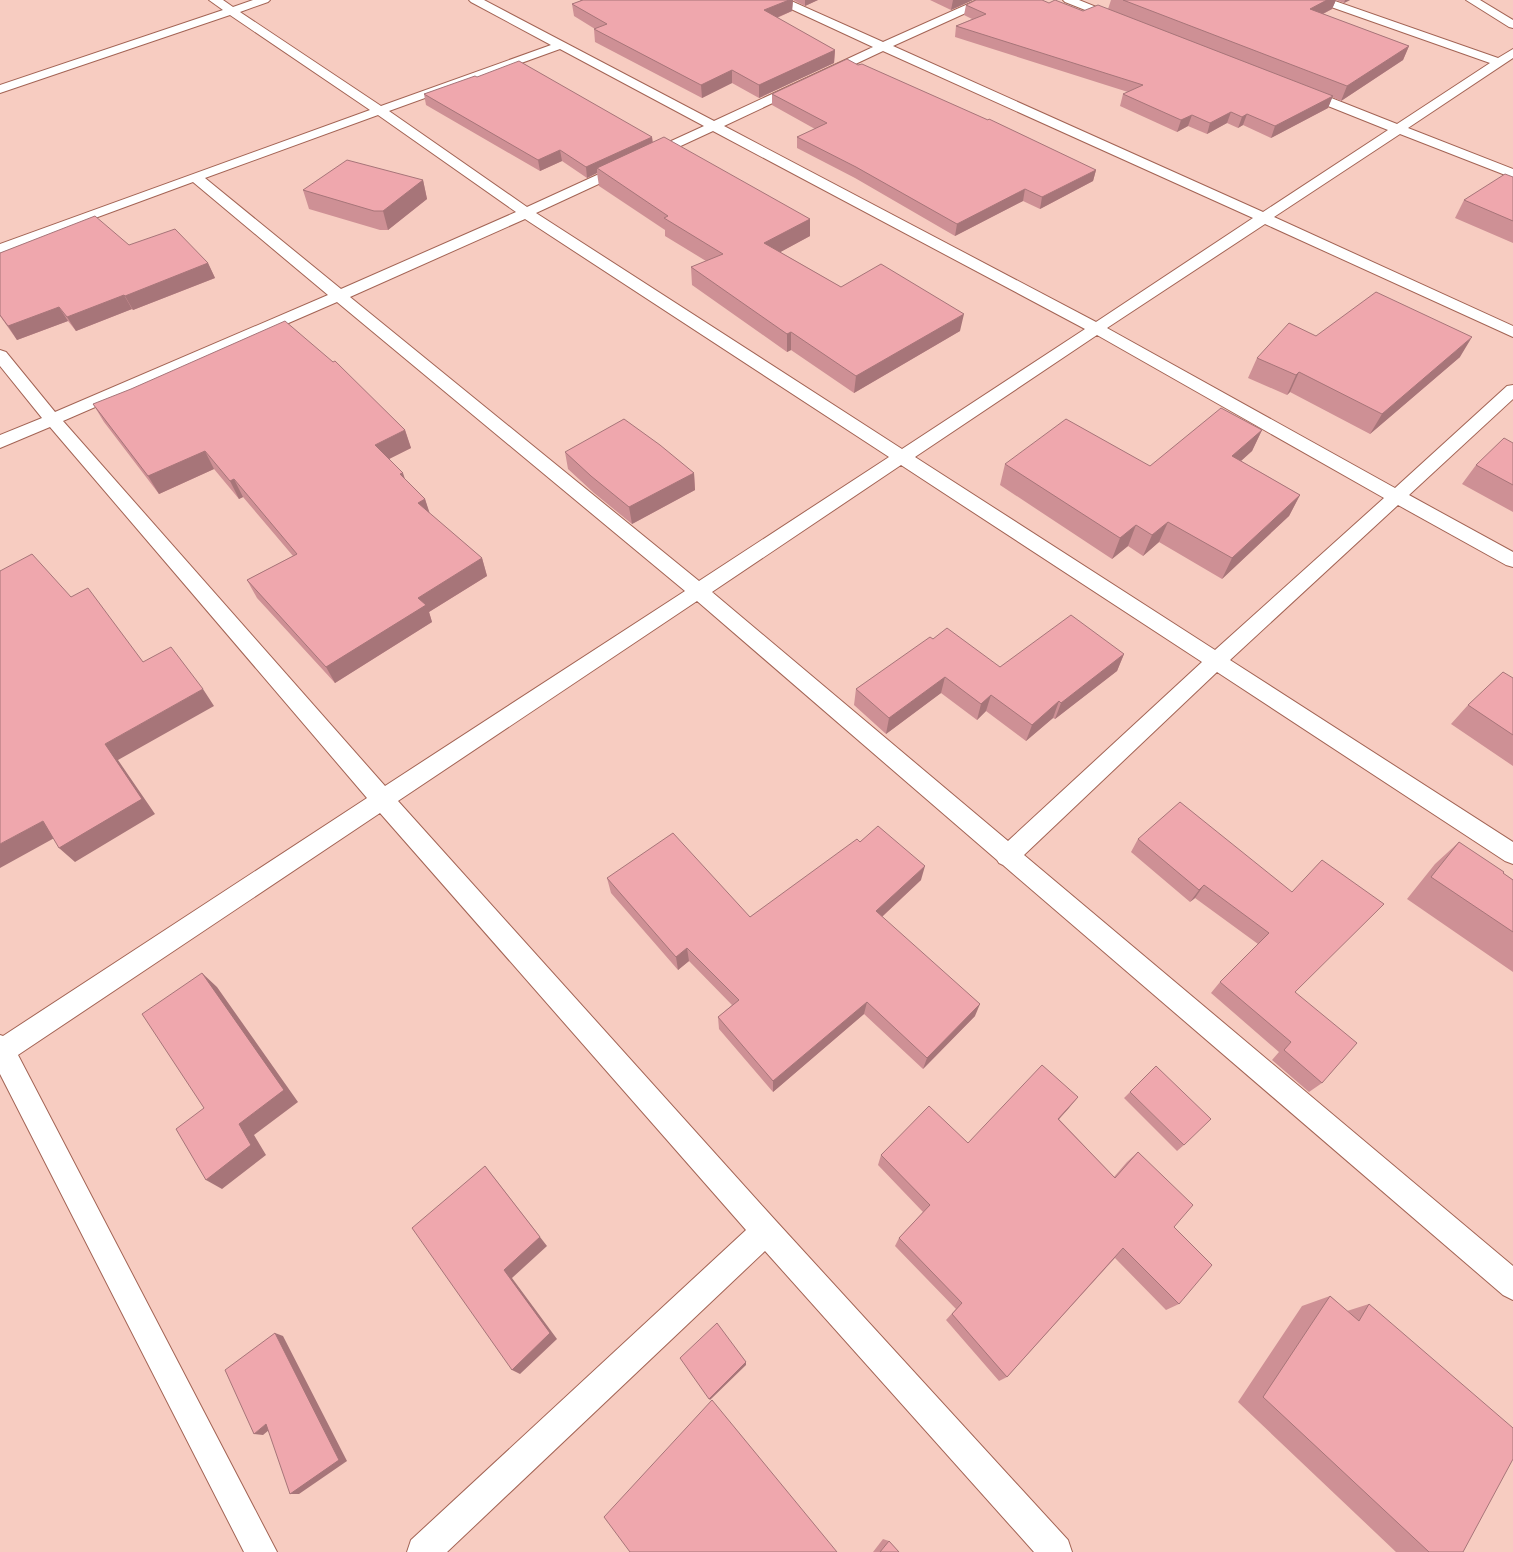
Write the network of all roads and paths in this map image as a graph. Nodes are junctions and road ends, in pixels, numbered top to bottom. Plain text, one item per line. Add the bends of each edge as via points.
1 (215, 0) edge
2 (264, 0) edge
3 (475, 0) edge
4 (780, 0) edge
5 (986, 0) edge
6 (1069, 0) edge
7 (1321, 0) edge
8 (1472, 0) edge
9 (232, 11) junction
10 (1128, 23) edge
11 (1513, 25) edge
12 (561, 45) junction
13 (881, 47) junction
14 (1506, 57) edge
15 (1288, 86) edge
16 (0, 89) edge
17 (380, 111) junction
18 (714, 126) junction
19 (1398, 129) junction
20 (1513, 174) edge
21 (195, 177) junction
22 (526, 213) junction
23 (1264, 218) junction
24 (0, 249) edge
25 (339, 295) junction
26 (1097, 329) junction
27 (1513, 332) edge
28 (0, 355) edge
29 (1513, 390) edge
30 (52, 420) junction
31 (0, 442) edge
32 (901, 457) junction
33 (1396, 497) junction
34 (1513, 560) edge
35 (698, 591) junction
36 (1215, 662) junction
37 (383, 800) junction
38 (1513, 854) edge
39 (1008, 856) junction
40 (1, 1050) edge
41 (766, 1231) junction
42 (1513, 1285) edge
43 (261, 1552) edge
44 (422, 1552) edge
45 (1056, 1552) edge

1 - 9 street
2 - 9 street
3 - 12 street
4 - 13 street
5 - 13 street
6 - 10 street
7 - 14 street
8 - 11 street
9 - 16 street
9 - 17 street
12 - 17 street
12 - 18 street
13 - 18 street
13 - 23 street
14 - 19 street
15 - 19 street
17 - 21 street
17 - 22 street
18 - 22 street
18 - 26 street
19 - 20 street
19 - 23 street
21 - 24 street
21 - 25 street
22 - 25 street
22 - 32 street
23 - 26 street
23 - 27 street
25 - 30 street
25 - 35 street
26 - 32 street
26 - 33 street
28 - 30 street
29 - 33 street
30 - 31 street
30 - 37 street
32 - 35 street
32 - 36 street
33 - 34 street
33 - 36 street
35 - 37 street
35 - 39 street
36 - 38 street
36 - 39 street
37 - 40 street
37 - 41 street
39 - 42 street
40 - 43 street
41 - 44 street
41 - 45 street

